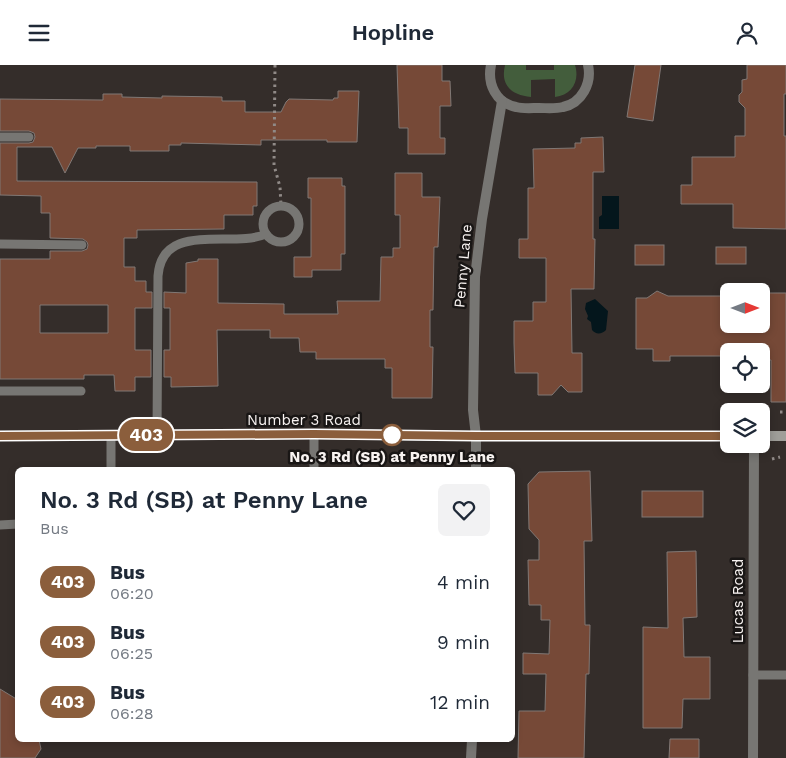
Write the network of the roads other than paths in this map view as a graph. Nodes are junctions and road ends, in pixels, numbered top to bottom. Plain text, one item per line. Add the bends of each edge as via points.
1 (491, 65) edge
2 (588, 65) edge
3 (502, 101) junction
4 (0, 137) edge
5 (29, 137) dead end
6 (266, 234) junction
7 (0, 244) edge
8 (82, 245) dead end
9 (0, 391) edge
10 (82, 391) dead end
11 (314, 434) junction
12 (111, 435) junction
13 (157, 435) junction
14 (0, 436) edge
15 (476, 436) junction
16 (720, 436) edge
17 (770, 436) edge
18 (786, 437) edge
19 (754, 453) edge
20 (111, 467) edge
21 (314, 467) edge
22 (476, 467) edge
23 (15, 524) edge
24 (0, 525) edge
25 (753, 675) junction
26 (786, 675) edge
27 (472, 742) edge
28 (472, 758) edge
29 (752, 758) edge

1 - 3 street via 492,86
2 - 3 street via 587,87 571,104 559,108 520,108
3 - 15 street, Penny Lane via 475,277 473,410
4 - 5 lane
6 - 6 lane via 272,240 289,240 296,235 299,226 296,215 291,209 273,208 263,225
6 - 13 lane via 249,239 187,240 173,247 162,259 158,276
7 - 8 lane
9 - 10 lane
11 - 13 main road, Number 3 Road
11 - 15 main road, Number 3 Road
11 - 21 lane
12 - 13 main road, Number 3 Road
12 - 14 main road, Number 3 Road
12 - 20 lane
15 - 16 main road, Number 3 Road
15 - 22 street, Penny Lane
17 - 18 main road
19 - 25 street, Lucas Road
23 - 24 lane
25 - 26 lane
25 - 29 street, Lucas Road
27 - 28 street

